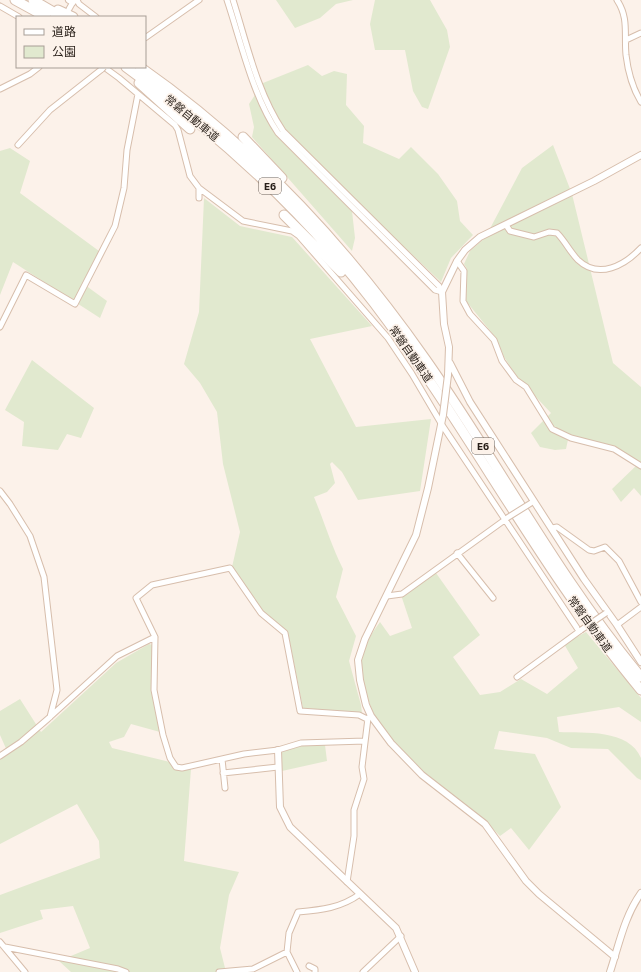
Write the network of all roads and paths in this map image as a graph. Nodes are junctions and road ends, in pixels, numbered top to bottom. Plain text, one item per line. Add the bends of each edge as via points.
1 (15, 0) edge
2 (33, 0) edge
3 (73, 0) edge
4 (199, 0) edge
5 (227, 0) edge
6 (233, 0) edge
7 (617, 0) edge
8 (42, 4) junction
9 (0, 6) edge
10 (71, 13) edge
11 (18, 16) edge
12 (44, 16) edge
13 (60, 16) edge
14 (95, 16) edge
15 (641, 33) edge
16 (146, 37) edge
17 (626, 40) junction
18 (38, 68) edge
19 (103, 68) edge
20 (120, 68) edge
21 (127, 68) edge
22 (141, 68) edge
23 (0, 89) edge
24 (138, 94) junction
25 (641, 102) edge
26 (190, 129) dead end
27 (243, 137) dead end
28 (18, 145) dead end
29 (641, 155) edge
30 (199, 188) junction
31 (199, 198) dead end
32 (284, 215) dead end
33 (317, 222) junction
34 (506, 225) junction
35 (641, 248) edge
36 (457, 261) junction
37 (442, 292) junction
38 (0, 327) edge
39 (392, 327) junction
40 (450, 363) junction
41 (442, 426) junction
42 (641, 466) edge
43 (0, 490) edge
44 (533, 502) junction
45 (506, 519) junction
46 (552, 528) junction
47 (457, 553) junction
48 (387, 596) junction
49 (493, 598) dead end
50 (641, 602) edge
51 (641, 607) edge
52 (607, 612) junction
53 (617, 625) junction
54 (580, 630) junction
55 (155, 637) junction
56 (641, 662) edge
57 (517, 677) dead end
58 (641, 677) edge
59 (641, 690) edge
60 (50, 717) junction
61 (369, 718) junction
62 (365, 741) junction
63 (278, 750) junction
64 (0, 756) edge
65 (222, 759) junction
66 (278, 767) junction
67 (223, 773) junction
68 (225, 788) dead end
69 (347, 882) junction
70 (641, 893) edge
71 (360, 894) junction
72 (401, 936) junction
73 (0, 942) edge
74 (5, 947) junction
75 (287, 952) junction
76 (615, 957) junction
77 (309, 966) dead end
78 (25, 972) edge
79 (126, 972) edge
80 (219, 972) edge
81 (297, 972) edge
82 (315, 972) edge
83 (363, 972) edge
84 (415, 972) edge
85 (610, 972) edge

1 - 12 highway
2 - 8 highway
3 - 10 street
3 - 14 street
4 - 16 street
5 - 37 street via 259,95 278,133 435,290
6 - 37 street via 263,94 283,131 439,286
7 - 17 street via 624,13
8 - 10 highway
8 - 13 highway
9 - 11 street
15 - 17 street
17 - 25 street via 629,74 634,91
18 - 23 street
19 - 24 street
19 - 28 street via 50,110
20 - 26 highway
21 - 39 highway, 常磐自動車道 / E6 via 221,141 277,192 338,259
22 - 33 highway, 常磐自動車道 / E6 via 228,136
24 - 30 street via 168,118 178,130 190,176
24 - 38 street via 127,150 124,188 115,226 75,304 26,275
27 - 33 highway via 291,189
29 - 34 street
30 - 31 street
30 - 41 street via 243,221 287,229 299,236 388,338
32 - 39 highway via 334,263
33 - 58 highway, 常磐自動車道 / E6 via 380,296 418,348 573,586
34 - 35 street via 510,232 534,238 549,232 557,233 579,261 596,269 618,267
34 - 36 street via 473,242
36 - 37 street
36 - 42 street via 464,270 463,301 470,314 494,340 502,361 516,380 526,388 552,429 571,438 614,449
37 - 40 street
39 - 59 highway, 常磐自動車道 / E6 via 429,379 566,591
40 - 41 street, bridge
40 - 44 street via 470,402
41 - 45 street
41 - 48 street via 416,535
43 - 60 street via 30,536 44,577 58,690
44 - 45 street, bridge
44 - 46 street
45 - 47 street
45 - 54 street
46 - 50 street via 557,527 589,550 606,547 611,551
46 - 52 street
47 - 48 street via 402,594
47 - 49 street
48 - 61 street via 364,639 358,660
51 - 53 street
52 - 53 street
52 - 54 street, bridge
53 - 56 street
54 - 57 street
55 - 60 street via 117,656
55 - 61 street via 136,598 152,585 230,568 261,613 285,633 300,711
55 - 65 street via 154,690 170,758 176,767 182,768
60 - 64 street
61 - 62 street
61 - 76 street via 422,775 484,824 526,881 539,894
62 - 63 street via 300,743
62 - 69 street via 362,767 364,779 354,810 354,836
63 - 65 street
63 - 66 street
65 - 67 street
66 - 67 street
66 - 69 street via 280,807 290,827
67 - 68 street
69 - 71 street
70 - 76 street via 625,922
71 - 72 street
71 - 75 street via 350,902 326,910 298,912 289,933
72 - 83 street
72 - 84 street
73 - 74 street
74 - 78 street
74 - 79 street
75 - 80 street via 253,969
75 - 81 street
76 - 85 street
77 - 82 street via 315,969

